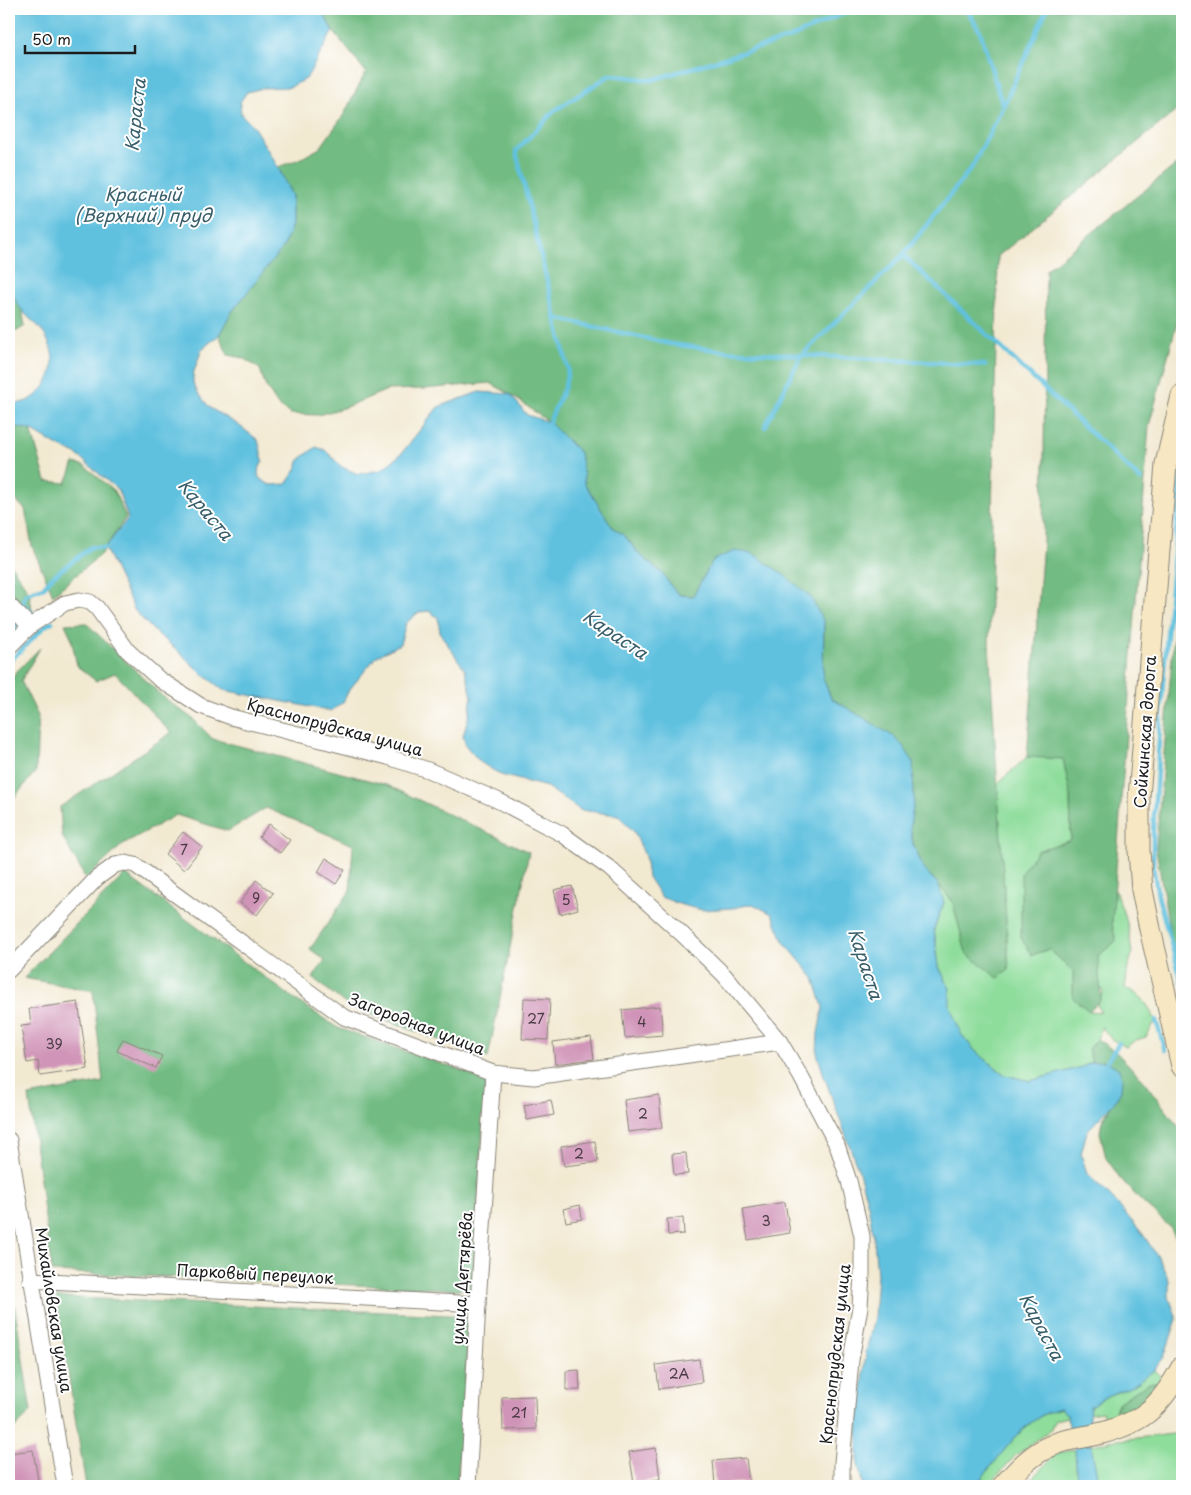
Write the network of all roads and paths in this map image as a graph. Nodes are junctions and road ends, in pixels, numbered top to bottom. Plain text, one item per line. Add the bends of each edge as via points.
1 (1182, 396) edge
2 (9, 605) edge
3 (30, 626) junction
4 (9, 647) edge
5 (9, 970) edge
6 (780, 1042) junction
7 (1182, 1066) edge
8 (494, 1073) junction
9 (9, 1140) edge
10 (30, 1280) junction
11 (478, 1304) junction
12 (1182, 1367) edge
13 (65, 1486) edge
14 (468, 1486) edge
15 (842, 1486) edge
16 (1002, 1486) edge

1 - 7 main road, Сойкинская дорога via 1166,464 1139,797 1142,890
2 - 3 street
3 - 4 street
3 - 6 street, Краснопрудская улица via 65,603 90,602 128,651 159,679 201,706 428,770 497,800 562,834 609,868 684,935 724,975
5 - 8 street, Загородная улица via 97,878 115,865 125,863 134,865 344,1018
6 - 8 street, Загородная улица via 534,1077
6 - 15 street, Краснопрудская улица via 806,1084 837,1146 862,1236 860,1307 851,1360
8 - 11 street, улица Дегтярёва
9 - 10 street, Михайловская улица
10 - 11 street, Парковый переулок
10 - 13 street, Михайловская улица
11 - 14 street, улица Дегтярёва
12 - 16 main road via 1161,1402 1132,1423 1054,1444 1035,1454

